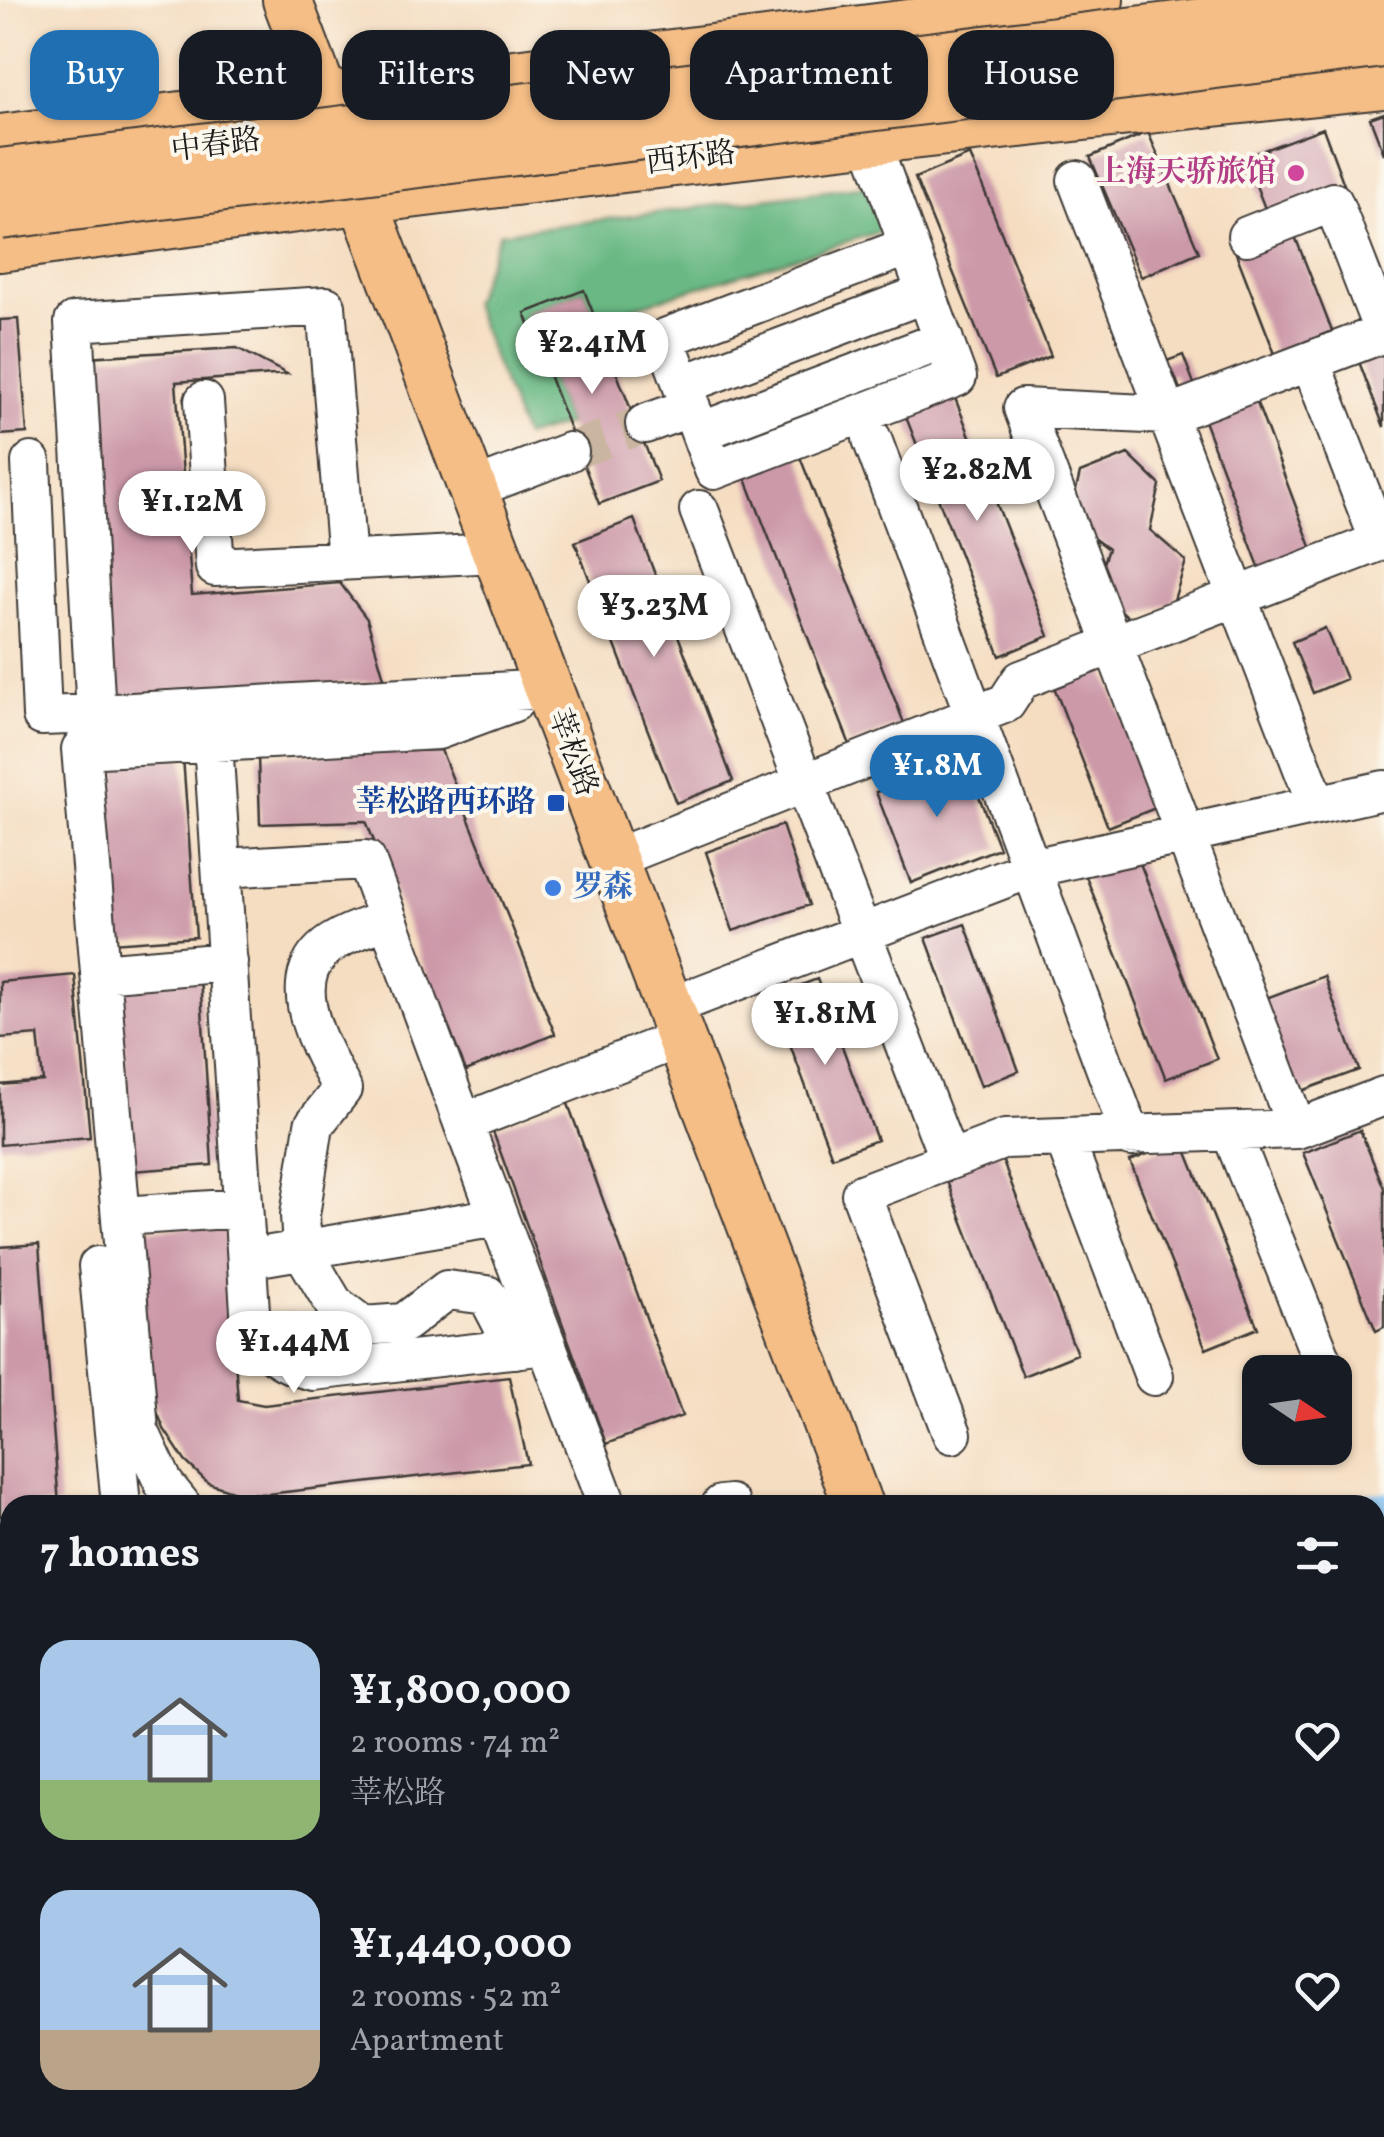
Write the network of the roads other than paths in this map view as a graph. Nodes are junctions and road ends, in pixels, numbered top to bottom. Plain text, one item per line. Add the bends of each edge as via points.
1 (287, 0) edge
2 (1098, 0) edge
3 (1384, 0) edge
4 (1384, 43) edge
5 (1384, 84) edge
6 (324, 98) junction
7 (868, 138) junction
8 (0, 139) edge
9 (0, 173) edge
10 (1077, 180) dead end
11 (363, 197) junction
12 (0, 215) edge
13 (1247, 236) dead end
14 (0, 246) edge
15 (908, 246) junction
16 (926, 293) junction
17 (1384, 333) edge
18 (1310, 362) junction
19 (204, 402) dead end
20 (691, 408) junction
21 (1167, 415) junction
22 (644, 424) tunnel mouth
23 (81, 439) junction
24 (872, 439) dead end
25 (569, 452) tunnel mouth
26 (15, 469) edge
27 (473, 489) junction
28 (699, 510) dead end
29 (1382, 541) edge
30 (497, 553) junction
31 (347, 560) junction
32 (1237, 596) junction
33 (1113, 644) junction
34 (549, 689) junction
35 (96, 714) junction
36 (975, 715) junction
37 (212, 742) junction
38 (804, 783) junction
39 (1384, 790) edge
40 (1317, 805) junction
41 (1185, 834) junction
42 (613, 859) junction
43 (222, 868) junction
44 (1032, 868) junction
45 (387, 919) junction
46 (862, 933) junction
47 (228, 962) junction
48 (100, 973) junction
49 (675, 1022) junction
50 (1384, 1096) edge
51 (462, 1123) junction
52 (1297, 1129) junction
53 (1231, 1132) junction
54 (1131, 1137) junction
55 (1064, 1138) junction
56 (949, 1160) junction
57 (243, 1208) junction
58 (121, 1216) junction
59 (498, 1217) junction
60 (302, 1250) junction
61 (247, 1259) junction
62 (98, 1266) dead end
63 (531, 1347) junction
64 (1320, 1355) edge
65 (1154, 1376) dead end
66 (952, 1434) dead end
67 (120, 1495) edge
68 (173, 1495) edge
69 (602, 1495) edge
70 (854, 1495) edge

1 - 6 main road, 莘松路
2 - 6 main road
3 - 9 main road, 中春路, bridge
4 - 12 main road, 中春路, bridge
5 - 7 main road, 西环路
6 - 8 main road
6 - 11 main road, 莘松路
7 - 11 main road, 西环路
7 - 15 street
10 - 21 street
11 - 14 main road, 西环路
11 - 27 main road, 莘松路
13 - 17 street via 1334,202
15 - 16 street
15 - 20 street via 665,338
16 - 20 street
16 - 20 street via 958,378 714,470
17 - 18 street
18 - 21 street
18 - 29 street
19 - 31 street via 215,567
20 - 22 street
21 - 32 street
21 - 33 street via 1024,408
23 - 26 street
23 - 31 street via 74,322 326,306
23 - 35 street
24 - 36 street
25 - 27 street
26 - 35 street via 42,716
27 - 30 main road, 莘松路
28 - 38 street
29 - 32 street
30 - 31 street
30 - 34 main road, 莘松路
32 - 33 street
32 - 40 street
33 - 36 street via 1021,680 1006,703
33 - 41 street
34 - 35 street
34 - 37 street via 438,730
34 - 42 main road, 莘松路
36 - 38 street
36 - 44 street
37 - 43 street
37 - 48 street via 81,750
38 - 42 street
38 - 46 street
39 - 40 street
40 - 41 street
41 - 44 street
41 - 52 street
42 - 49 main road, 莘松路
43 - 45 street via 366,860
43 - 47 street
44 - 46 street
44 - 54 street
45 - 51 street
45 - 60 street via 314,958 303,1004 342,1090 314,1126 300,1215
46 - 49 street
46 - 56 street
47 - 48 street
47 - 57 street
48 - 58 street
49 - 51 street
49 - 70 main road, 莘松路
50 - 52 street
51 - 59 street
52 - 53 street
53 - 54 street
53 - 64 street
54 - 55 street
55 - 56 street via 1004,1139
55 - 65 street
56 - 66 street via 861,1194
57 - 58 street
57 - 61 street
58 - 68 street via 139,1430
59 - 60 street
59 - 63 street
60 - 61 street
60 - 63 street via 334,1304 363,1326 404,1323 447,1290 488,1295
61 - 63 street via 251,1326 265,1349 286,1364 314,1371
62 - 67 street
63 - 69 street

